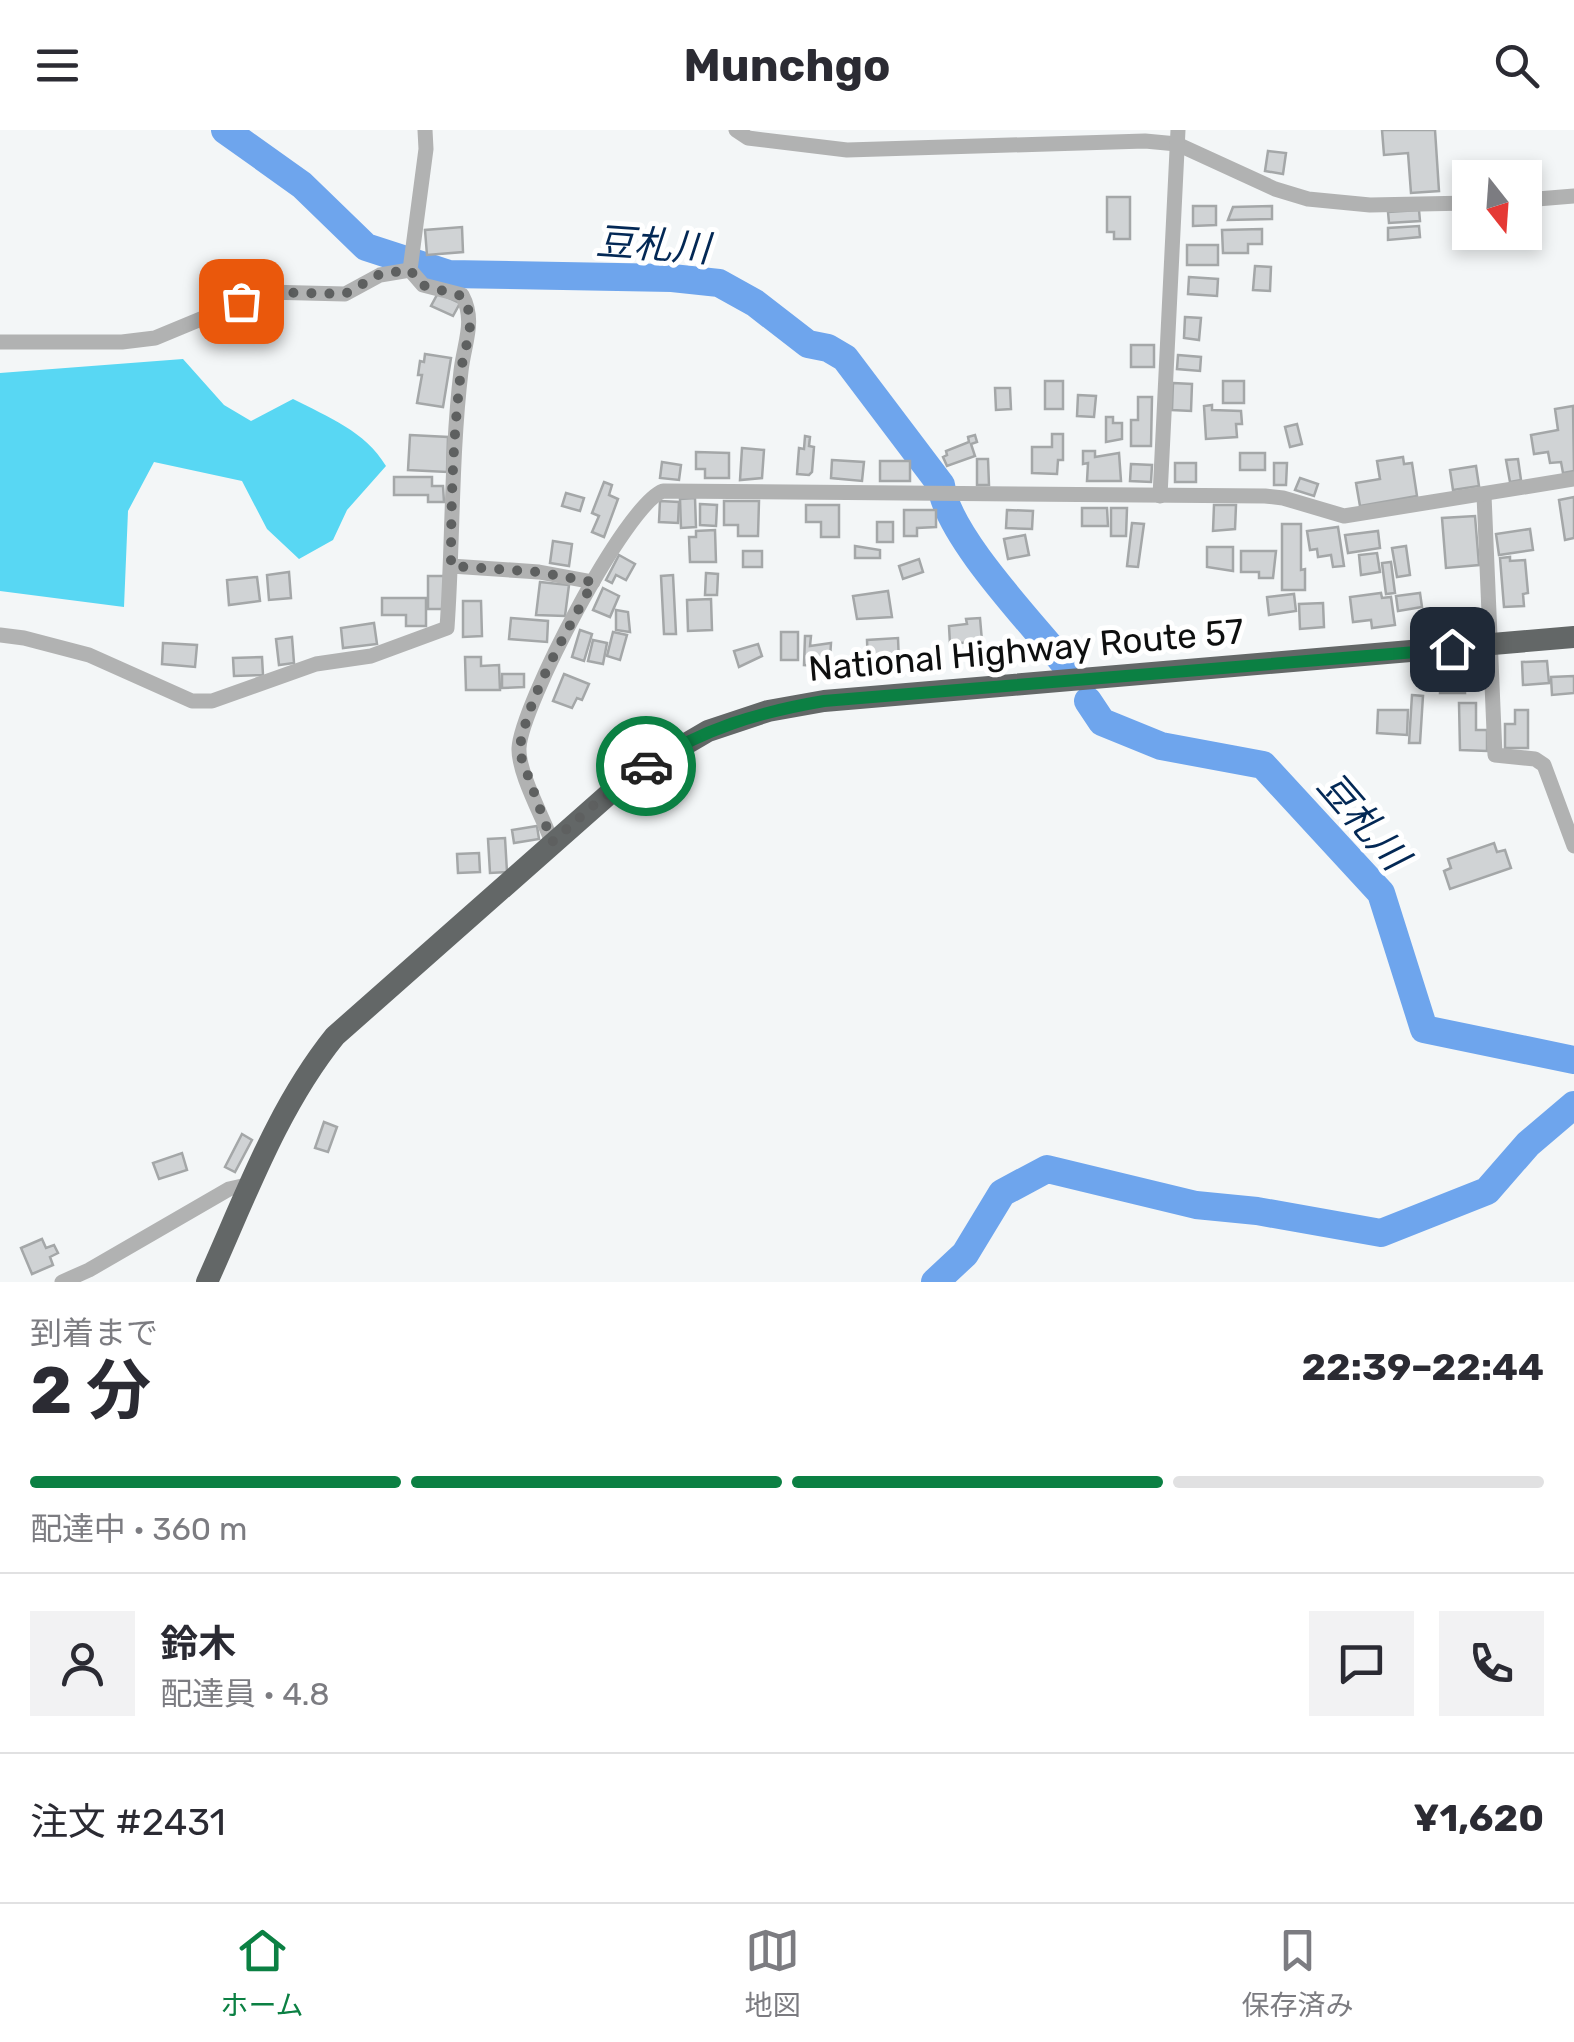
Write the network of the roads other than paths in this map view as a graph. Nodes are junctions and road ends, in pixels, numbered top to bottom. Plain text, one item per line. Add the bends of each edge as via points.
1 (425, 130) edge
2 (736, 130) edge
3 (1177, 137) edge
4 (1574, 196) edge
5 (1542, 199) edge
6 (1452, 204) edge
7 (410, 270) junction
8 (0, 342) edge
9 (1574, 479) edge
10 (1160, 496) junction
11 (1484, 496) junction
12 (451, 566) junction
13 (593, 582) junction
14 (0, 635) edge
15 (1574, 637) edge
16 (1490, 646) junction
17 (552, 842) junction
18 (1574, 846) edge
19 (251, 1184) junction
20 (62, 1282) edge
21 (208, 1282) edge

1 - 7 street
2 - 3 street via 748,138 847,150
3 - 6 street via 1275,189 1308,199
3 - 10 street
4 - 5 street
7 - 8 street via 380,274 345,294 266,292 155,338
7 - 12 street via 422,285 462,296 470,310 451,494
9 - 11 street
10 - 11 street via 1284,498 1344,516
10 - 13 street via 673,489 643,505
11 - 16 street
12 - 13 street
12 - 14 street via 447,628 212,701 192,701 89,655
13 - 17 street via 521,736 519,751
15 - 16 highway, National Highway Route 57
16 - 17 highway, National Highway Route 57 via 779,709 681,744 626,778
16 - 18 street via 1495,755 1544,765
17 - 19 highway, National Highway Route 57 via 335,1036 298,1085
19 - 20 street via 229,1188
19 - 21 highway, National Highway Route 57

